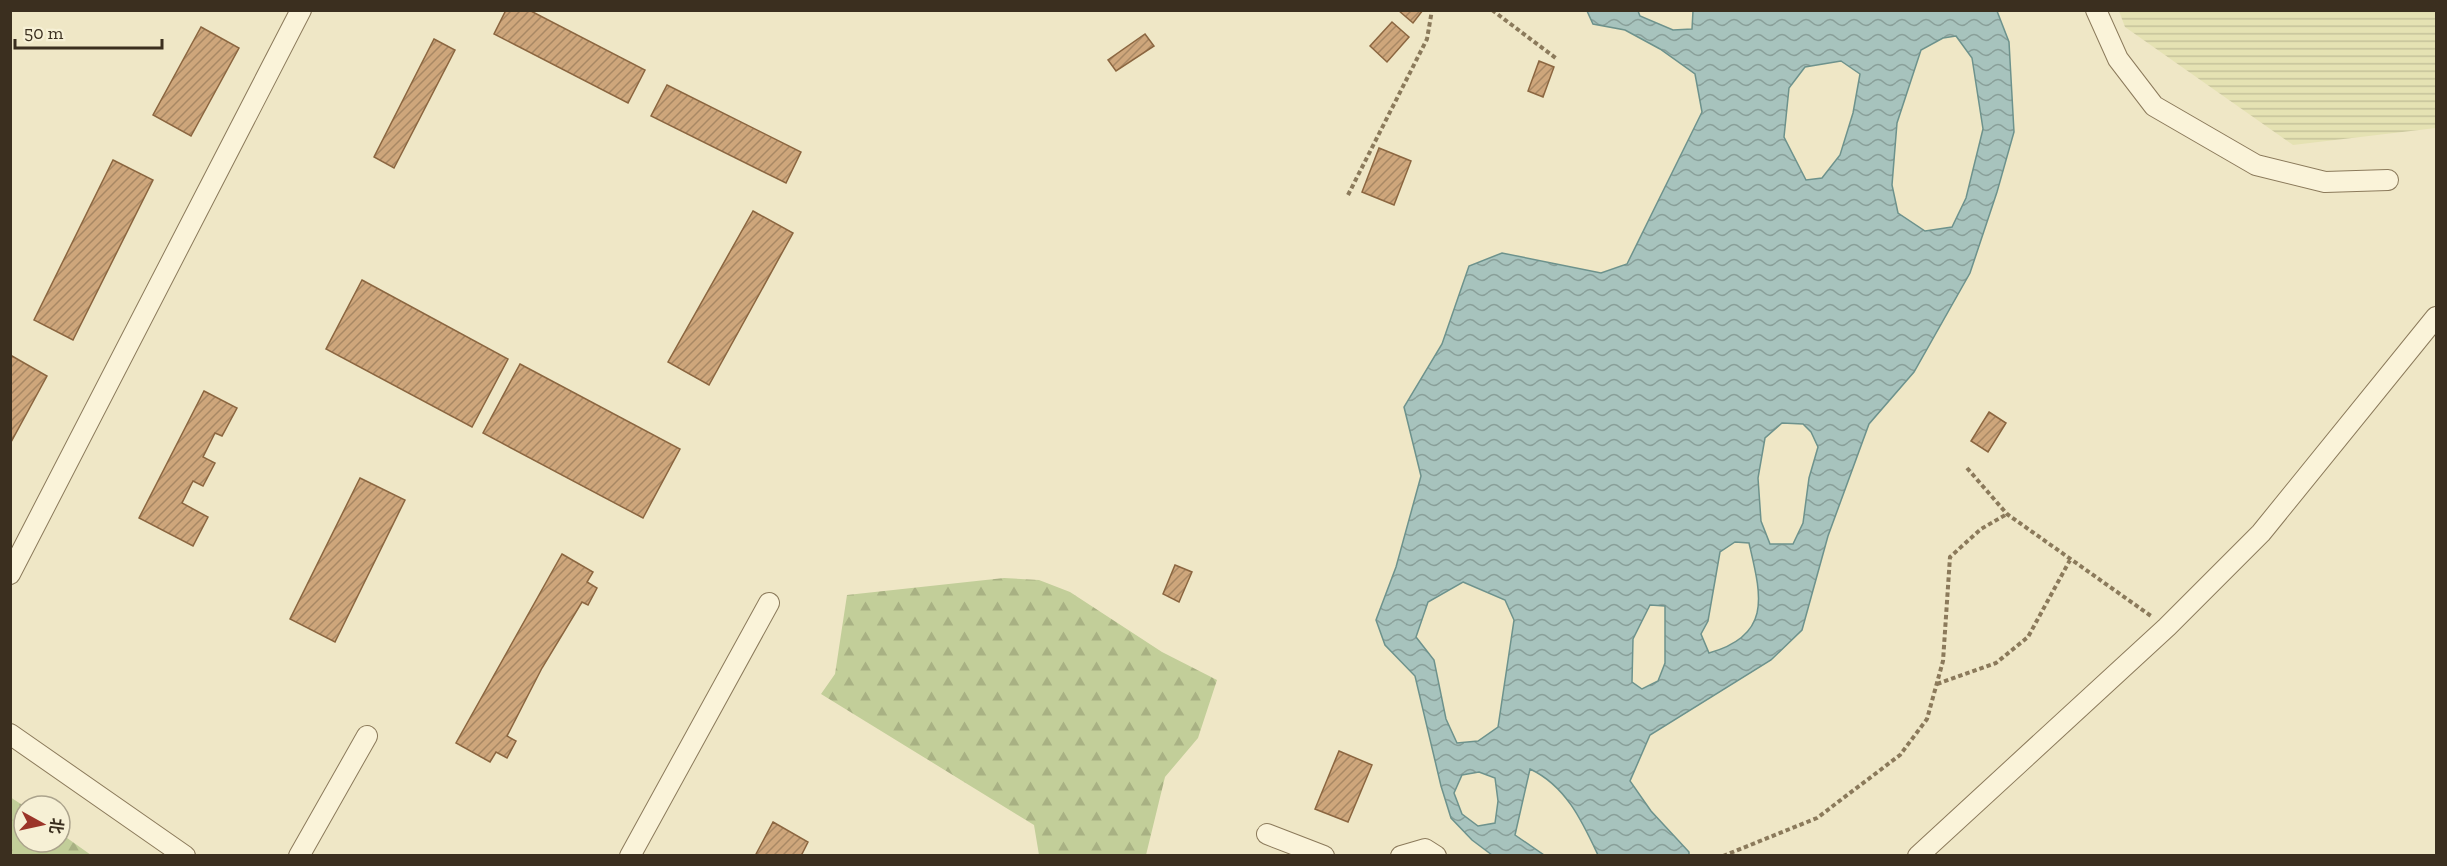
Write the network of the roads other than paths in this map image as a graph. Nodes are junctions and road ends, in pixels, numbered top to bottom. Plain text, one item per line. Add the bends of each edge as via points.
1 (301, 10) edge
2 (2096, 10) edge
3 (2388, 180) dead end
4 (2436, 317) edge
5 (10, 574) edge
6 (769, 603) dead end
7 (10, 734) edge
8 (367, 736) dead end
9 (1267, 834) dead end
10 (185, 855) edge
11 (299, 855) edge
12 (630, 855) edge
13 (1324, 855) edge
14 (1401, 855) edge
15 (1436, 855) edge
16 (1918, 855) edge

1 - 5 street
2 - 3 street via 2118,59 2154,106 2256,165 2325,182
4 - 16 street via 2262,533 2167,627
6 - 12 street
7 - 10 street
8 - 11 street
9 - 13 street
14 - 15 street via 1425,849

